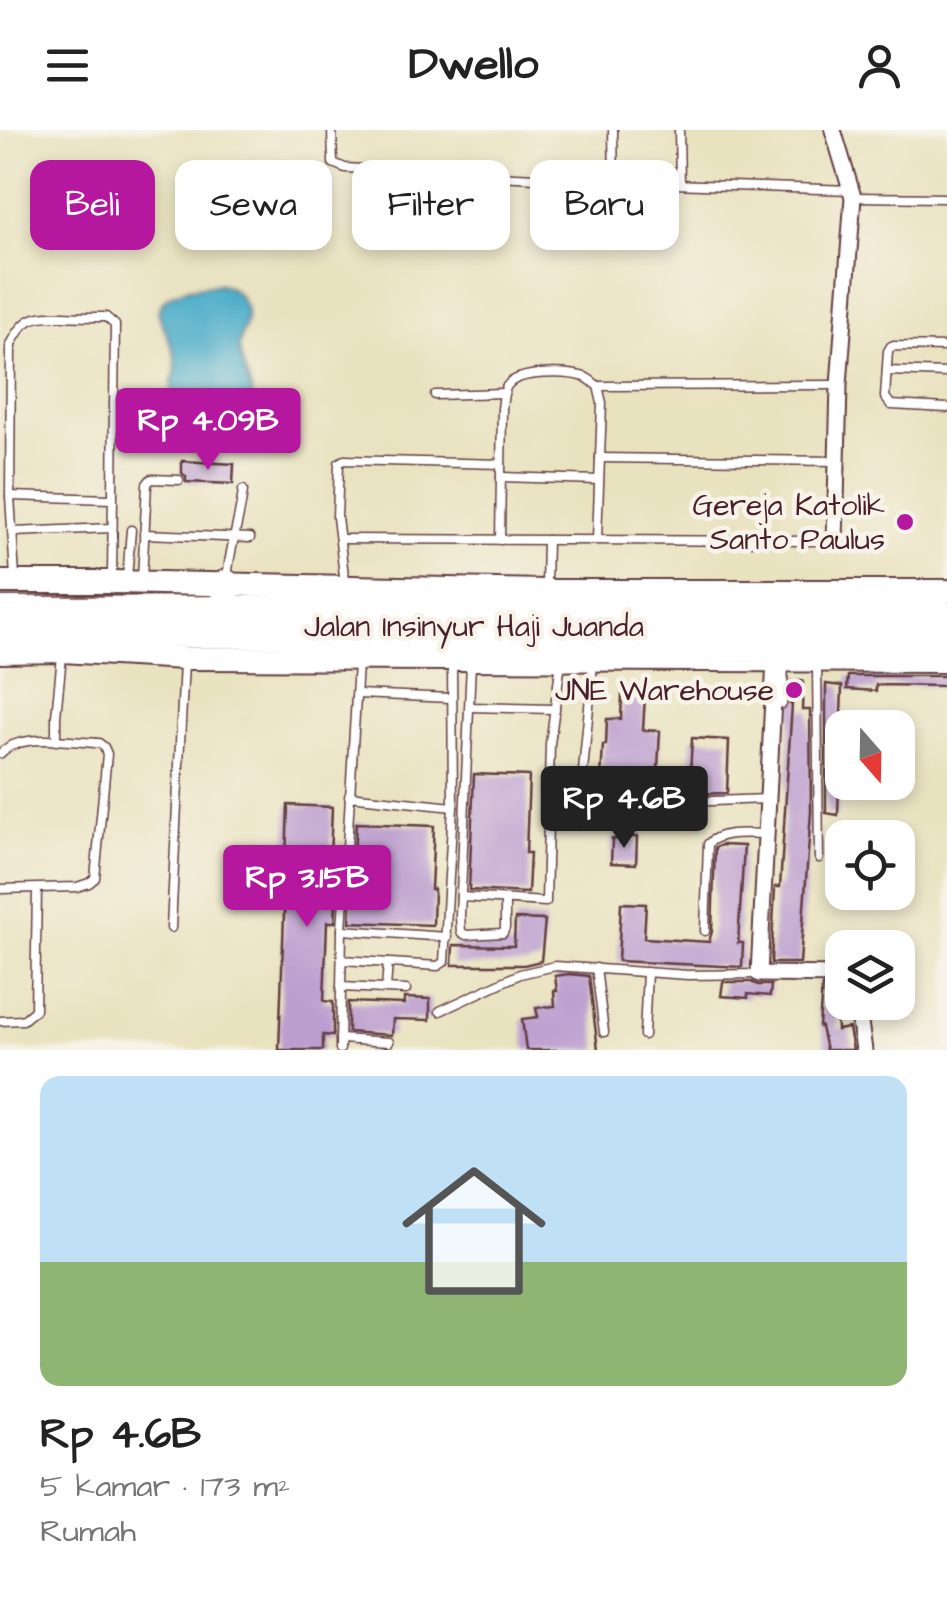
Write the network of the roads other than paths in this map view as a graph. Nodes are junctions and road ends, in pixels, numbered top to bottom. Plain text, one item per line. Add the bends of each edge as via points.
1 (332, 130) edge
2 (613, 130) edge
3 (679, 130) edge
4 (833, 130) edge
5 (614, 160) edge
6 (530, 178) edge
7 (680, 184) joint
8 (852, 193) junction
9 (947, 198) edge
10 (947, 346) edge
11 (887, 371) junction
12 (947, 373) edge
13 (839, 385) junction
14 (598, 386) junction
15 (504, 393) junction
16 (435, 395) dead end
17 (947, 408) edge
18 (600, 458) junction
19 (837, 461) junction
20 (501, 464) junction
21 (501, 478) junction
22 (179, 480) dead end
23 (599, 480) junction
24 (243, 490) dead end
25 (10, 496) junction
26 (112, 499) junction
27 (112, 528) junction
28 (130, 530) dead end
29 (13, 532) junction
30 (144, 534) junction
31 (233, 538) junction
32 (250, 538) dead end
33 (340, 539) junction
34 (500, 540) junction
35 (547, 540) junction
36 (596, 540) junction
37 (835, 541) joint
38 (127, 575) junction
39 (345, 575) junction
40 (11, 576) edge
41 (226, 584) junction
42 (546, 584) junction
43 (947, 592) edge
44 (406, 599) junction
45 (0, 611) edge
46 (947, 616) edge
47 (0, 632) edge
48 (947, 641) edge
49 (62, 651) junction
50 (0, 652) edge
51 (184, 658) junction
52 (358, 658) junction
53 (461, 658) junction
54 (561, 659) junction
55 (594, 659) junction
56 (779, 660) junction
57 (817, 660) junction
58 (947, 661) edge
59 (357, 694) junction
60 (451, 698) junction
61 (782, 704) dead end
62 (470, 708) junction
63 (554, 709) junction
64 (56, 741) junction
65 (0, 754) edge
66 (349, 796) junction
67 (768, 800) junction
68 (684, 802) dead end
69 (452, 807) junction
70 (578, 825) dead end
71 (768, 834) junction
72 (819, 858) dead end
73 (0, 889) edge
74 (37, 889) junction
75 (461, 897) junction
76 (505, 900) junction
77 (171, 928) dead end
78 (342, 930) junction
79 (705, 931) dead end
80 (447, 937) junction
81 (342, 960) junction
82 (388, 963) junction
83 (596, 968) junction
84 (647, 972) junction
85 (760, 974) junction
86 (825, 975) edge
87 (341, 987) junction
88 (386, 988) junction
89 (406, 990) dead end
90 (440, 1012) dead end
91 (0, 1020) edge
92 (860, 1020) edge
93 (604, 1032) dead end
94 (644, 1036) dead end
95 (389, 1042) dead end
96 (340, 1044) edge
97 (864, 1050) edge

1 - 6 lane via 333,164 345,168
2 - 5 lane
3 - 7 lane
4 - 8 street
7 - 8 lane
8 - 9 lane
8 - 13 street
10 - 11 lane via 891,346
11 - 12 lane
11 - 17 lane via 885,398 891,405
13 - 14 lane
13 - 19 street
14 - 15 lane via 564,374 522,375
14 - 18 lane
15 - 16 lane
15 - 20 lane
18 - 19 lane
18 - 23 lane
19 - 37 street
20 - 21 lane
20 - 33 lane via 344,460 338,469
21 - 23 lane
21 - 34 lane
22 - 30 lane via 146,484
23 - 36 lane
24 - 31 lane
25 - 26 lane
25 - 26 lane via 11,346 17,332 39,316 106,318 115,326
25 - 29 lane
26 - 27 lane
27 - 29 lane
27 - 38 lane
28 - 38 lane
29 - 40 lane
30 - 31 lane
30 - 38 lane
31 - 32 lane
31 - 41 lane
33 - 34 lane
33 - 39 lane
34 - 35 lane
35 - 36 lane
35 - 42 lane
36 - 37 lane
38 - 40 street, Jalan Insinyur Haji Juanda
38 - 41 street, Jalan Insinyur Haji Juanda
39 - 41 street, Jalan Insinyur Haji Juanda
39 - 44 street, Jalan Insinyur Haji Juanda
41 - 44 highway, Jalan Insinyur Haji Juanda
41 - 45 highway, Jalan Insinyur Haji Juanda
42 - 43 street, Jalan Insinyur Haji Juanda
42 - 44 street, Jalan Insinyur Haji Juanda
44 - 46 highway, Jalan Insinyur Haji Juanda
47 - 48 highway, Jalan Insinyur Haji Juanda
49 - 50 street, Jalan Insinyur Haji Juanda
49 - 51 street, Jalan Insinyur Haji Juanda
49 - 64 lane
51 - 52 street, Jalan Insinyur Haji Juanda
51 - 77 lane
52 - 53 street, Jalan Insinyur Haji Juanda
52 - 59 lane
53 - 54 street, Jalan Insinyur Haji Juanda
53 - 60 lane
53 - 62 lane
54 - 55 street, Jalan Insinyur Haji Juanda
54 - 63 lane
55 - 56 street, Jalan Insinyur Haji Juanda
55 - 70 lane
56 - 57 street, Jalan Insinyur Haji Juanda
56 - 61 lane
56 - 67 street
57 - 58 street, Jalan Insinyur Haji Juanda
57 - 72 lane
59 - 60 lane
59 - 66 lane
60 - 69 lane
62 - 63 lane
62 - 75 lane
63 - 76 lane via 546,902
64 - 65 lane via 17,741
64 - 74 lane via 104,746 95,878 77,887
66 - 69 lane
66 - 78 lane
67 - 68 lane
67 - 71 street
69 - 80 lane
71 - 79 lane via 720,835 708,844
71 - 85 street
73 - 74 lane
74 - 91 lane via 35,1010 23,1020
75 - 76 lane
75 - 76 lane via 460,928 466,935 504,932
78 - 80 lane
78 - 81 lane
80 - 82 lane via 441,966
81 - 82 lane
81 - 87 lane
82 - 88 lane
83 - 84 lane
83 - 90 lane via 534,970
83 - 93 lane
84 - 85 lane
84 - 94 lane
85 - 86 street
87 - 88 lane
87 - 96 lane
88 - 89 lane
92 - 97 street
95 - 96 lane

